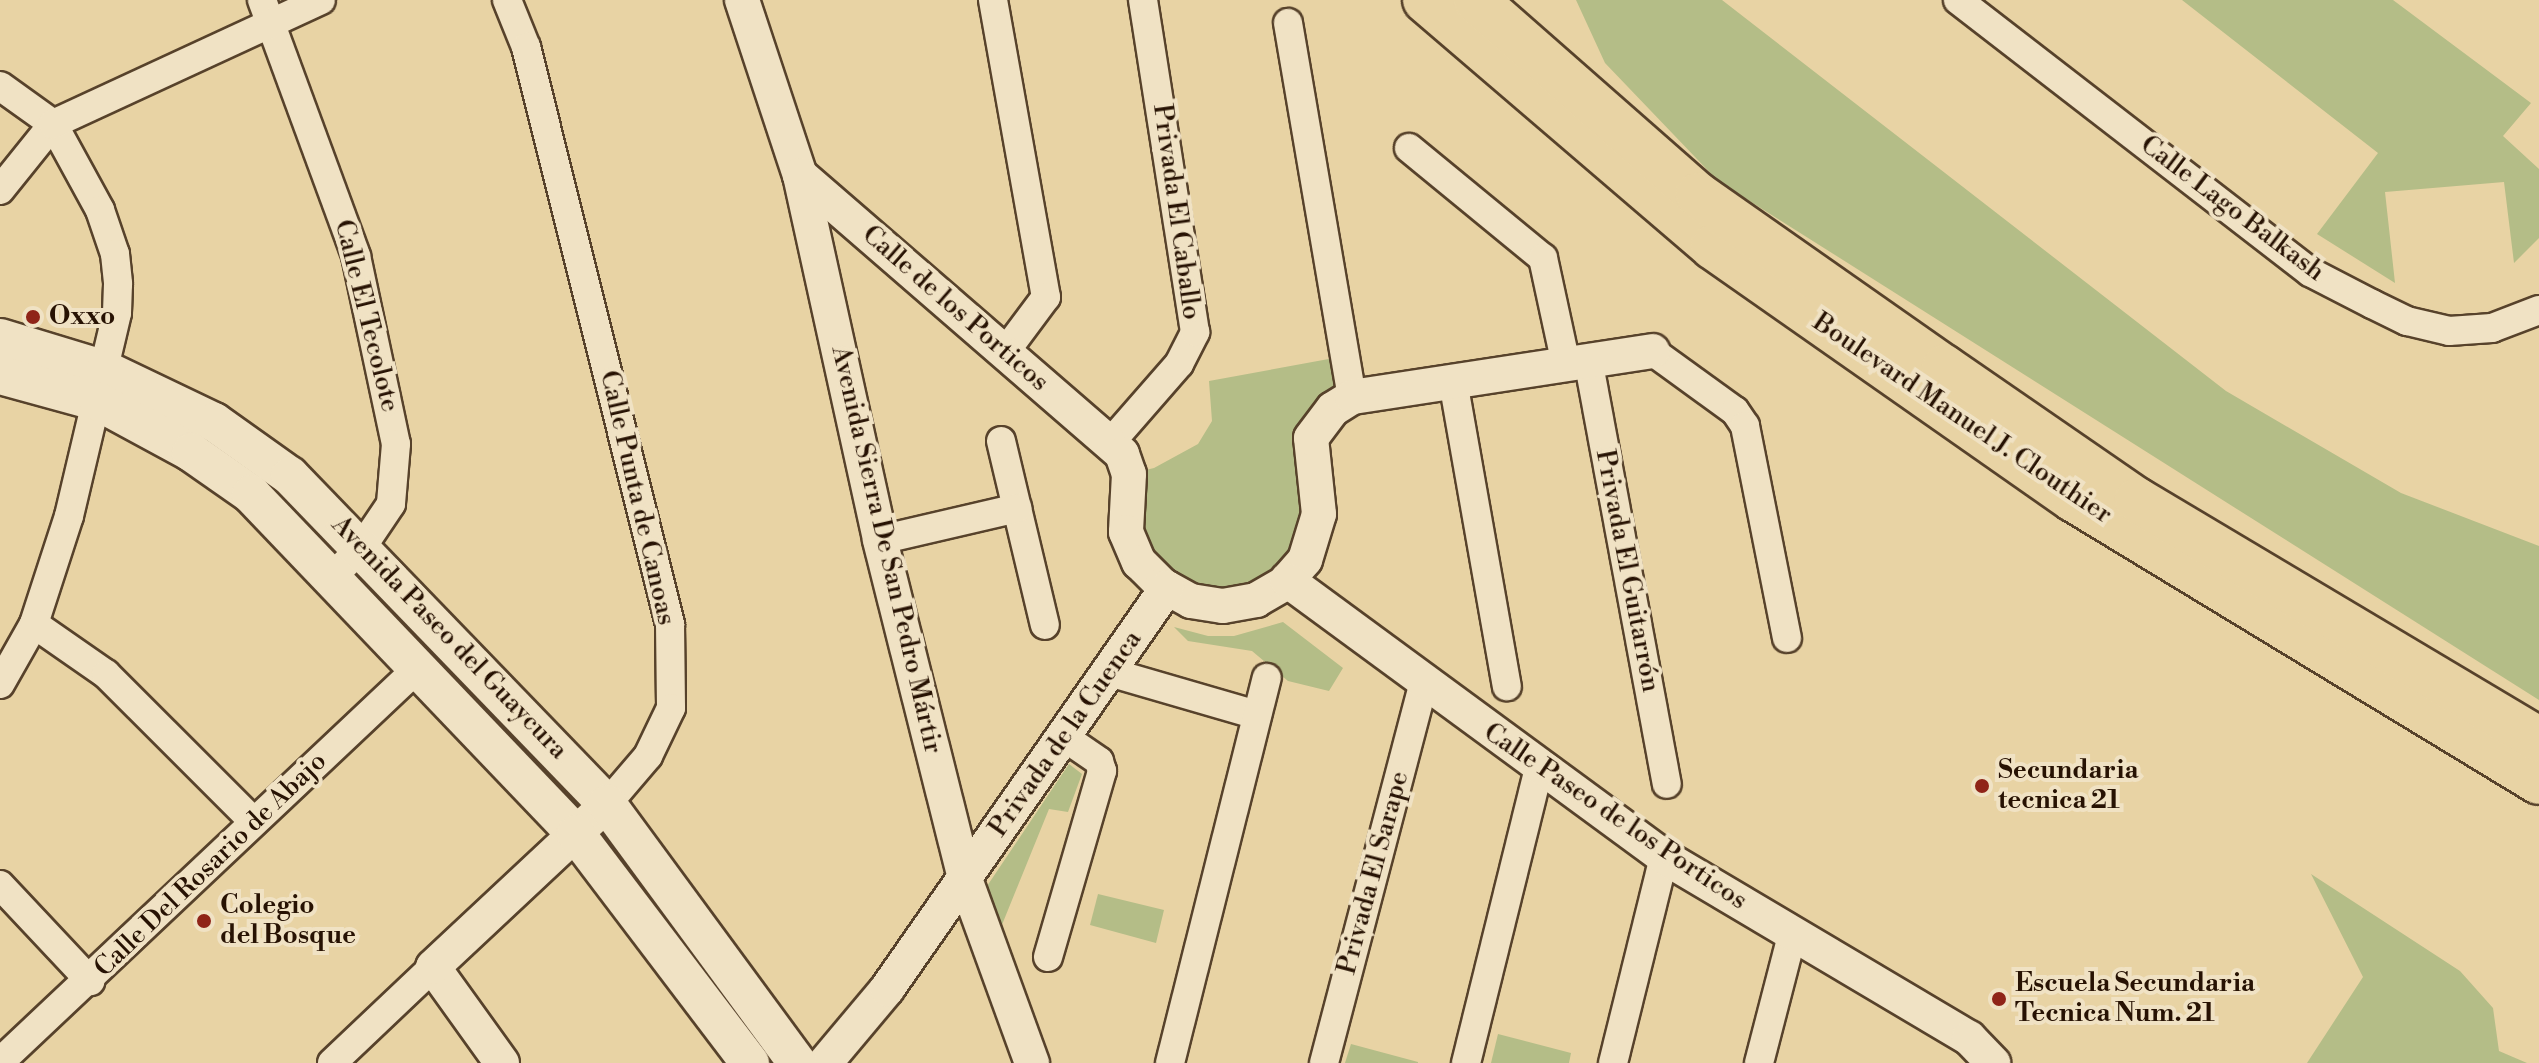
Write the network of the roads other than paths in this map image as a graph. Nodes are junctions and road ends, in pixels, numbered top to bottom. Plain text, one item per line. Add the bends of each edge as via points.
1 (321, 0) edge
2 (507, 0) edge
3 (742, 0) edge
4 (993, 0) edge
5 (1143, 0) edge
6 (1425, 0) edge
7 (1476, 0) edge
8 (1958, 0) edge
9 (267, 10) edge
10 (1288, 23) dead end
11 (0, 86) edge
12 (53, 124) junction
13 (1409, 148) dead end
14 (800, 175) junction
15 (0, 190) edge
16 (2539, 310) edge
17 (0, 338) edge
18 (1652, 351) joint
19 (1005, 352) junction
20 (1577, 361) junction
21 (0, 375) edge
22 (1453, 381) junction
23 (102, 386) junction
24 (1352, 397) junction
25 (1001, 441) dead end
26 (1110, 443) junction
27 (1017, 508) junction
28 (880, 540) junction
29 (362, 547) junction
30 (333, 576) junction
31 (1287, 580) junction
32 (1167, 588) junction
33 (34, 624) junction
34 (1045, 625) dead end
35 (1787, 638) dead end
36 (420, 666) junction
37 (1109, 672) junction
38 (1267, 678) dead end
39 (1424, 683) junction
40 (0, 684) edge
41 (1507, 686) dead end
42 (1257, 715) junction
43 (1064, 737) junction
44 (2539, 740) edge
45 (1539, 769) junction
46 (2539, 782) edge
47 (1667, 784) dead end
48 (607, 804) junction
49 (254, 822) junction
50 (576, 834) junction
51 (1664, 857) junction
52 (965, 879) junction
53 (0, 885) edge
54 (1792, 935) junction
55 (1048, 957) dead end
56 (433, 967) junction
57 (90, 981) junction
58 (0, 1062) edge
59 (332, 1063) edge
60 (502, 1063) edge
61 (750, 1063) edge
62 (797, 1063) edge
63 (825, 1063) edge
64 (1032, 1063) edge
65 (1170, 1063) edge
66 (1324, 1063) edge
67 (1466, 1063) edge
68 (1613, 1063) edge
69 (1759, 1063) edge
70 (1993, 1063) edge

1 - 9 street
2 - 48 street, Calle Punta de Canoas via 526,47 670,624 671,708 648,756
3 - 14 street, Avenida Sierra De San Pedro Mártir
4 - 19 street via 1046,297
5 - 26 street, Privada El Caballo via 1195,332 1179,364
6 - 46 main road, Boulevard Manuel J. Clouthier via 1713,247 2073,499
7 - 44 main road, Boulevard Manuel J. Clouthier via 1698,195 1918,349 2137,500
8 - 16 street, Calle Lago Balkash via 2310,272 2407,321 2449,331 2492,328
9 - 12 street
9 - 29 street, Calle El Tecolote via 356,256 396,444 391,504
10 - 24 street
11 - 12 street
12 - 15 street
12 - 23 street via 100,210 115,254 117,313
13 - 20 street, Privada El Guitarrón via 1543,258
14 - 19 street, Calle de los Porticos
14 - 28 street, Avenida Sierra De San Pedro Mártir
17 - 23 main road, Avenida Paseo del Guaycura
18 - 20 street
18 - 35 street via 1735,411 1745,426
19 - 26 street, Calle de los Porticos
20 - 22 street
20 - 47 street, Privada El Guitarrón
21 - 23 main road, Avenida Paseo del Guaycura
22 - 24 street
22 - 41 street
23 - 29 main road, Avenida Paseo del Guaycura via 214,422 290,476
23 - 30 main road, Avenida Paseo del Guaycura via 251,494
23 - 33 street
24 - 31 street via 1333,409 1311,438 1318,530 1305,560
25 - 27 street
26 - 32 street via 1128,463 1126,532 1139,562
27 - 28 street
27 - 34 street
28 - 52 street, Avenida Sierra De San Pedro Mártir
29 - 30 street, Calle El Tecolote
29 - 48 main road, Avenida Paseo del Guaycura
30 - 36 main road, Avenida Paseo del Guaycura
31 - 32 street via 1256,600 1223,606 1191,601
31 - 39 street, Calle Paseo de los Porticos
32 - 37 street, Privada de la Cuenca
33 - 40 street
33 - 49 street via 106,674
36 - 49 street, Calle Del Rosario de Abajo
36 - 50 main road, Avenida Paseo del Guaycura
37 - 42 street
37 - 43 street, Privada de la Cuenca
38 - 42 street
39 - 45 street, Calle Paseo de los Porticos
39 - 66 street, Privada El Sarape
42 - 65 street
43 - 52 street, Privada de la Cuenca
43 - 55 street via 1099,761 1102,771
45 - 51 street, Calle Paseo de los Porticos
45 - 67 street
48 - 50 street, Calle Punta de Canoas
48 - 62 main road, Avenida Paseo del Guaycura
49 - 57 street, Calle Del Rosario de Abajo
50 - 56 street, Calle Punta de Canoas
50 - 61 main road, Avenida Paseo del Guaycura
51 - 54 street, Calle Paseo de los Porticos
51 - 68 street
52 - 63 street via 887,989
52 - 64 street, Avenida Sierra De San Pedro Mártir
53 - 57 street
54 - 69 street
54 - 70 street, Calle Paseo de los Porticos via 1969,1038
56 - 59 street, Calle Punta de Canoas
56 - 60 street
57 - 58 street, Calle Del Rosario de Abajo

